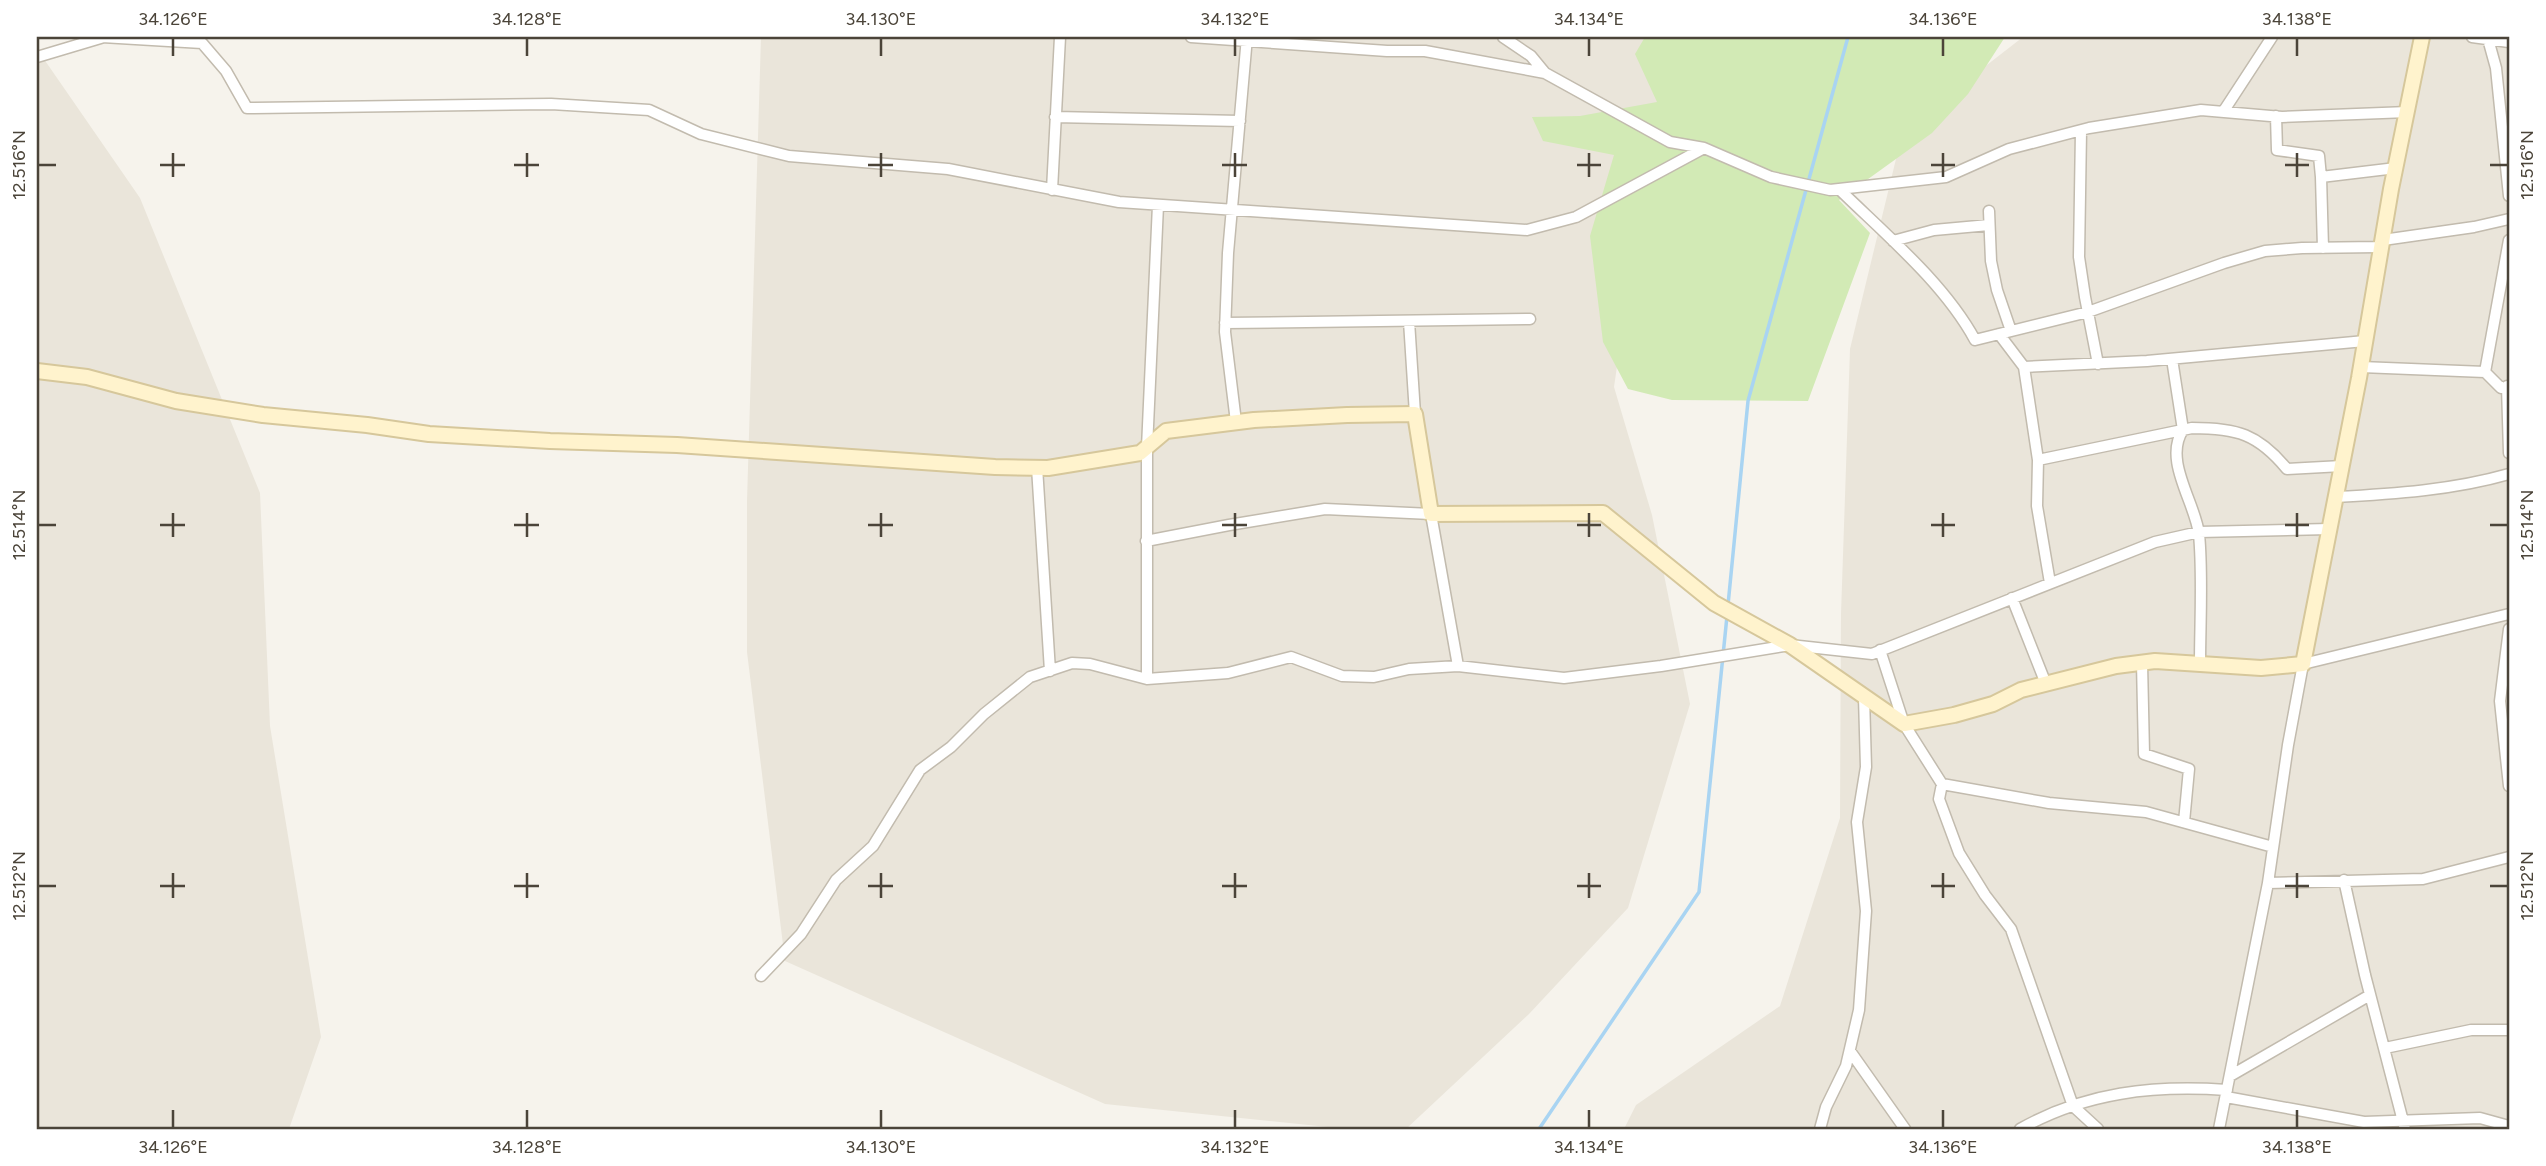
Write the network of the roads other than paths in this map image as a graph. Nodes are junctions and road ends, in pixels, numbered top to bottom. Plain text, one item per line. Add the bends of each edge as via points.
1 (103, 37) edge
2 (1060, 37) edge
3 (1191, 37) edge
4 (1503, 37) edge
5 (2272, 37) edge
6 (2422, 37) edge
7 (2472, 37) edge
8 (1247, 39) edge
9 (2488, 39) junction
10 (2509, 41) edge
11 (37, 57) edge
12 (1545, 73) junction
13 (2223, 112) junction
14 (2408, 112) junction
15 (2276, 116) junction
16 (1055, 117) junction
17 (1240, 121) junction
18 (2081, 131) junction
19 (1704, 148) junction
20 (2396, 168) junction
21 (2321, 177) junction
22 (1839, 189) junction
23 (1052, 190) junction
24 (2509, 196) edge
25 (1158, 205) junction
26 (1233, 211) junction
27 (1989, 211) dead end
28 (2509, 219) edge
29 (1989, 225) junction
30 (2383, 240) junction
31 (2509, 240) edge
32 (1893, 242) junction
33 (2323, 248) junction
34 (2088, 312) junction
35 (1530, 319) dead end
36 (1409, 321) junction
37 (1225, 323) junction
38 (2011, 331) junction
39 (1999, 334) junction
40 (2365, 341) junction
41 (2172, 359) junction
42 (2098, 364) junction
43 (2024, 367) junction
44 (2361, 367) junction
45 (37, 371) edge
46 (2485, 372) junction
47 (2508, 386) edge
48 (1415, 414) junction
49 (1236, 422) junction
50 (2183, 430) junction
51 (1147, 448) junction
52 (2509, 453) edge
53 (2038, 460) junction
54 (2342, 466) junction
55 (1037, 467) junction
56 (2509, 474) edge
57 (2336, 497) junction
58 (1431, 514) junction
59 (2329, 529) junction
60 (2199, 532) junction
61 (1146, 541) junction
62 (2050, 583) junction
63 (2012, 598) junction
64 (2509, 614) edge
65 (2509, 629) edge
66 (1790, 645) junction
67 (1880, 650) junction
68 (2142, 663) junction
69 (2200, 664) junction
70 (2303, 664) junction
71 (1458, 667) junction
72 (1051, 671) junction
73 (1147, 679) junction
74 (2046, 684) junction
75 (1864, 697) junction
76 (2506, 715) edge
77 (1903, 724) junction
78 (1942, 784) junction
79 (2509, 786) edge
80 (2184, 822) junction
81 (2273, 847) junction
82 (2509, 857) edge
83 (2344, 880) junction
84 (2268, 883) junction
85 (761, 976) dead end
86 (2370, 995) junction
87 (2509, 1030) edge
88 (2385, 1048) junction
89 (1850, 1051) junction
90 (2230, 1076) junction
91 (2226, 1094) junction
92 (2073, 1106) junction
93 (2404, 1125) edge
94 (2509, 1126) edge
95 (1820, 1129) edge
96 (1905, 1129) edge
97 (2020, 1129) edge
98 (2098, 1129) edge
99 (2219, 1129) edge

1 - 11 street
1 - 23 street via 202,43 226,71 247,108 551,104 649,110 701,134 789,156 948,169
2 - 16 street
3 - 8 street
4 - 12 street via 1531,56
5 - 13 street
6 - 14 street
7 - 9 street
8 - 12 street via 1425,51
8 - 17 street
9 - 10 street
9 - 24 street via 2496,68
12 - 19 street via 1670,142
13 - 15 street
13 - 18 street via 2201,110
14 - 15 street
14 - 20 street
15 - 21 street via 2277,150 2319,156
16 - 17 street
16 - 23 street
17 - 26 street
18 - 22 street via 2009,149 1946,177
18 - 34 street via 2079,257
19 - 22 street via 1771,177
19 - 26 street via 1576,218 1527,230
20 - 21 street
20 - 30 street
21 - 33 street
22 - 32 street
23 - 25 street
25 - 26 street
25 - 51 street
26 - 37 street
27 - 29 street
28 - 30 street
29 - 32 street via 1934,230
29 - 38 street via 1997,290
30 - 33 street via 2378,247
30 - 40 street
31 - 46 street
32 - 39 street via 1963,319 1975,340
33 - 34 street via 2265,251
34 - 38 street
34 - 42 street
35 - 36 street
36 - 37 street
36 - 48 street
37 - 49 street
38 - 39 street
39 - 43 street
40 - 41 street
40 - 44 street
41 - 42 street
41 - 50 street
42 - 43 street
43 - 53 street
44 - 46 street
44 - 54 street
45 - 55 street via 87,377 176,401 263,415 429,433
46 - 47 street via 2501,388
47 - 52 street
48 - 49 street
48 - 58 street
49 - 51 street via 1166,431
50 - 53 street
50 - 54 street via 2214,428 2251,436 2287,469
50 - 60 street via 2177,440 2179,468
51 - 55 street via 1140,453
51 - 61 street
53 - 62 street via 2037,506
54 - 57 street
55 - 72 street
56 - 57 street via 2396,494
57 - 59 street
58 - 61 street via 1325,509
58 - 66 street via 1603,513 1714,603
58 - 71 street
59 - 60 street
59 - 70 street
60 - 62 street via 2155,542
60 - 69 street
61 - 73 street
62 - 63 street
63 - 67 street
63 - 74 street
64 - 70 street
65 - 76 street via 2500,701
66 - 67 street
66 - 71 street via 1564,678
66 - 75 street
67 - 77 street
68 - 69 street
68 - 74 street
68 - 80 street via 2144,754 2189,769
69 - 70 street via 2261,668
70 - 81 street
71 - 73 street via 1342,676 1291,657 1228,673
72 - 73 street via 1072,663 1090,664
72 - 85 street via 1030,677 920,771 873,846 836,880 801,934
74 - 77 street via 1993,704
75 - 77 street
75 - 89 street via 1866,767 1857,822 1866,911
76 - 79 street
77 - 78 street
78 - 80 street via 2049,803 2146,812
78 - 92 street via 1939,799 1959,853 2011,929
80 - 81 street
81 - 84 street
82 - 83 street via 2423,879
83 - 84 street
83 - 86 street
84 - 90 street
86 - 88 street
86 - 90 street
87 - 88 street via 2472,1030
88 - 93 street
89 - 95 street
89 - 96 street
90 - 91 street
91 - 92 street via 2179,1087 2133,1090
91 - 93 street via 2364,1122
91 - 99 street
92 - 97 street
92 - 98 street
93 - 94 street via 2480,1118

